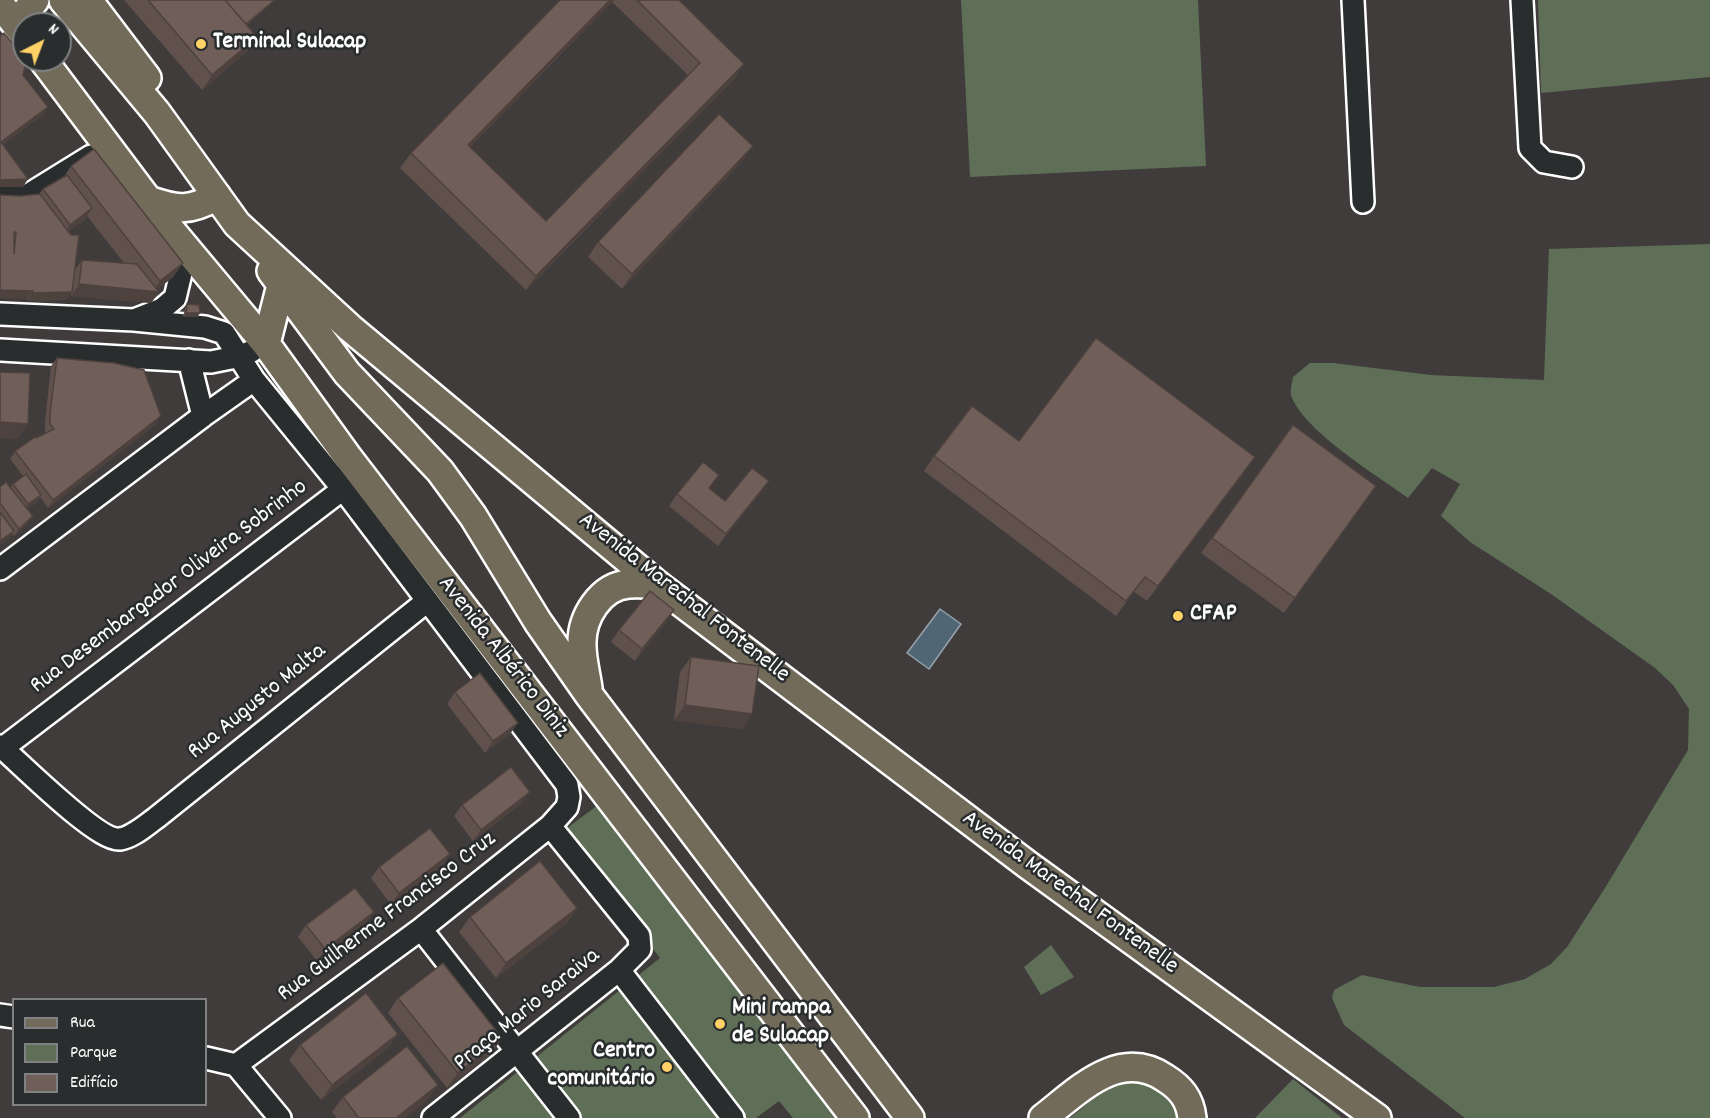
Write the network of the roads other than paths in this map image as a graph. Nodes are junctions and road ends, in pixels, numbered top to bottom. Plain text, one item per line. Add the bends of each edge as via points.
1 (35, 0) edge
2 (1353, 0) edge
3 (1522, 0) edge
4 (68, 1) edge
5 (0, 4) edge
6 (26, 12) edge
7 (12, 20) edge
8 (52, 72) edge
9 (106, 146) junction
10 (1572, 167) dead end
11 (217, 196) junction
12 (0, 197) edge
13 (148, 200) junction
14 (1364, 202) dead end
15 (237, 224) junction
16 (187, 248) junction
17 (280, 285) junction
18 (0, 314) edge
19 (134, 320) junction
20 (266, 344) junction
21 (0, 350) edge
22 (241, 356) junction
23 (189, 360) junction
24 (254, 380) junction
25 (203, 416) junction
26 (347, 456) junction
27 (343, 489) junction
28 (615, 547) junction
29 (0, 569) edge
30 (658, 585) junction
31 (610, 589) junction
32 (426, 602) junction
33 (589, 695) junction
34 (2, 747) edge
35 (550, 826) junction
36 (421, 929) junction
37 (619, 970) junction
38 (518, 1051) junction
39 (207, 1058) edge
40 (236, 1065) junction
41 (280, 1118) edge
42 (434, 1118) edge
43 (569, 1118) edge
44 (733, 1118) edge
45 (855, 1118) edge
46 (909, 1118) edge
47 (1043, 1118) edge
48 (1192, 1118) edge
49 (1377, 1118) edge

1 - 6 main road
2 - 14 street
3 - 10 street via 1530,148 1544,162
4 - 11 main road, Avenida Marechal Fontenelle
5 - 7 main road
8 - 9 main road
9 - 12 street via 28,195
9 - 13 main road
11 - 13 main road via 180,209
11 - 15 main road, Avenida Marechal Fontenelle
13 - 16 main road, Avenida Albérico Diniz
15 - 17 main road, Avenida Albérico Diniz
15 - 28 main road, Avenida Marechal Fontenelle via 350,328
16 - 19 street via 174,298 162,309
16 - 20 main road, Avenida Albérico Diniz
17 - 20 main road
17 - 33 main road, Avenida Albérico Diniz via 347,373 446,480
18 - 19 street
19 - 22 street via 215,328 224,333
20 - 22 street
20 - 26 main road, Avenida Albérico Diniz
21 - 23 street
22 - 23 street via 211,362
22 - 24 street
23 - 25 street
24 - 25 street
24 - 27 street
25 - 29 street
26 - 27 street, Rua Desembargador Oliveira Sobrinho
26 - 45 main road, Avenida Albérico Diniz
27 - 32 street
27 - 34 street, Rua Desembargador Oliveira Sobrinho
28 - 30 main road, Avenida Marechal Fontenelle
28 - 31 main road
30 - 31 main road via 628,584
30 - 49 main road, Avenida Marechal Fontenelle via 1028,865
31 - 33 main road via 589,614 582,633
32 - 34 street, Rua Augusto Malta via 130,836 119,839 105,835 86,822
32 - 35 street, Rua Guilherme Francisco Cruz via 567,785 567,807
33 - 46 main road, Avenida Albérico Diniz
35 - 36 street, Rua Guilherme Francisco Cruz
35 - 37 street, Praça Mario Saraiva via 639,936 640,949
36 - 38 street
36 - 40 street, Rua Guilherme Francisco Cruz
37 - 38 street, Praça Mario Saraiva
37 - 44 street
38 - 42 street, Praça Mario Saraiva
38 - 43 street
39 - 40 street
40 - 41 street
47 - 48 main road via 1098,1076 1121,1067 1157,1072 1177,1086 1190,1104

